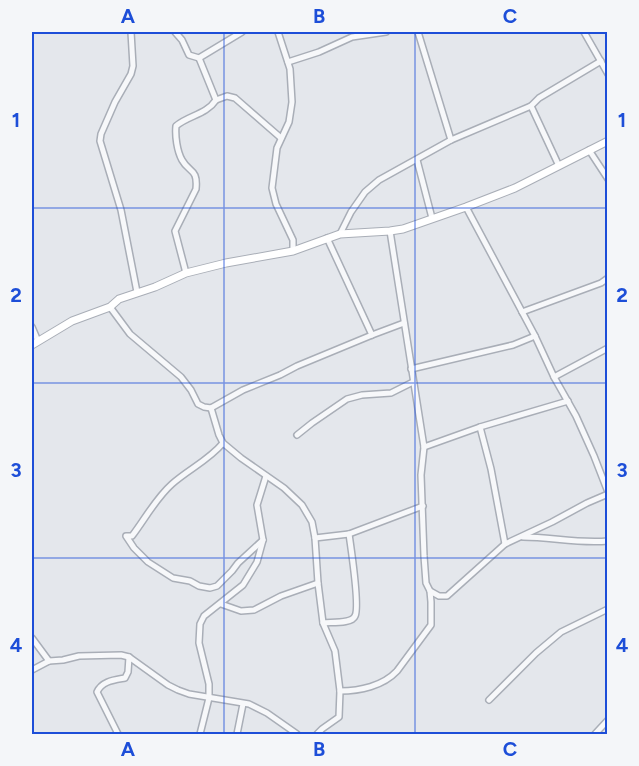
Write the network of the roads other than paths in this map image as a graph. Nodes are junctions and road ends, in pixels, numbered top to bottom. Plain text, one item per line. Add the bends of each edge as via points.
1 (131, 32) edge
2 (176, 32) edge
3 (242, 32) edge
4 (278, 32) edge
5 (386, 32) edge
6 (418, 32) edge
7 (584, 32) edge
8 (352, 34) edge
9 (199, 58) junction
10 (601, 61) junction
11 (288, 62) junction
12 (608, 74) edge
13 (216, 100) junction
14 (531, 106) junction
15 (281, 138) junction
16 (451, 140) junction
17 (608, 141) edge
18 (589, 150) junction
19 (417, 160) junction
20 (559, 166) junction
21 (608, 179) edge
22 (466, 207) junction
23 (432, 218) junction
24 (390, 231) junction
25 (340, 234) junction
26 (327, 238) junction
27 (293, 251) junction
28 (186, 273) junction
29 (608, 278) edge
30 (137, 292) junction
31 (110, 307) junction
32 (522, 312) junction
33 (404, 323) junction
34 (32, 327) edge
35 (372, 335) junction
36 (535, 336) junction
37 (35, 343) edge
38 (608, 348) edge
39 (411, 369) junction
40 (554, 376) junction
41 (413, 382) junction
42 (568, 401) junction
43 (211, 408) junction
44 (480, 427) junction
45 (297, 435) dead end
46 (223, 443) junction
47 (424, 447) junction
48 (266, 476) junction
49 (608, 493) edge
50 (423, 506) junction
51 (349, 534) junction
52 (521, 537) junction
53 (315, 538) junction
54 (262, 540) junction
55 (608, 541) edge
56 (505, 544) junction
57 (318, 583) junction
58 (430, 591) junction
59 (221, 604) junction
60 (608, 609) edge
61 (323, 623) junction
62 (32, 638) edge
63 (129, 657) junction
64 (49, 661) junction
65 (32, 670) edge
66 (340, 691) junction
67 (209, 698) junction
68 (489, 700) dead end
69 (243, 704) junction
70 (608, 720) edge
71 (290, 733) edge
72 (118, 735) edge
73 (200, 735) edge
74 (237, 735) edge
75 (297, 735) edge
76 (317, 735) edge
77 (595, 735) edge

1 - 30 street via 131,74 100,141 121,210
2 - 9 street via 189,55
3 - 9 street
4 - 11 street
5 - 8 street
6 - 16 street
7 - 10 street
8 - 11 street via 319,52
9 - 13 street
10 - 12 street
10 - 14 street
11 - 15 street via 292,102
13 - 15 street via 235,98
13 - 28 street via 176,126 180,157 197,182 175,231
14 - 16 street
14 - 20 street
15 - 27 street via 272,189 293,240
16 - 19 street
17 - 18 street
18 - 20 street
18 - 21 street
19 - 23 street
19 - 25 street via 365,192
20 - 22 street
22 - 23 street
22 - 32 street
23 - 24 street
24 - 25 street
24 - 33 street
25 - 26 street
26 - 27 street
26 - 35 street
27 - 28 street
28 - 30 street
29 - 32 street
30 - 31 street
31 - 37 street via 72,321
31 - 43 street via 130,334 181,377 198,404
32 - 36 street
33 - 35 street
33 - 39 street
34 - 37 street
35 - 43 street via 243,390
36 - 39 street via 513,345
36 - 40 street
38 - 40 street
39 - 41 street
40 - 42 street
41 - 45 street via 391,393 347,399
41 - 47 street
42 - 44 street
42 - 49 street
43 - 46 street
44 - 47 street
44 - 56 street
46 - 48 street
46 - 54 street via 165,491 132,536 126,536 147,562 173,578 210,588
47 - 50 street
48 - 53 street via 302,506 312,522
48 - 54 street via 257,505
49 - 52 street
50 - 51 street
50 - 58 street via 425,574
51 - 53 street
51 - 61 street via 355,616 350,621
52 - 55 street
52 - 56 street
53 - 57 street
54 - 59 street via 253,571
56 - 58 street via 447,596
57 - 59 street via 254,610 241,611
57 - 61 street
58 - 66 street via 431,625 397,671 368,688
59 - 67 street via 204,616 200,624 199,643
60 - 68 street via 561,632
61 - 66 street via 335,651
62 - 64 street
63 - 64 street via 105,655
63 - 67 street via 168,685
63 - 72 street via 125,678 104,683 97,692
64 - 65 street
66 - 76 street via 339,717
67 - 69 street
67 - 73 street
69 - 71 street via 267,713
69 - 74 street
70 - 77 street
71 - 75 street

